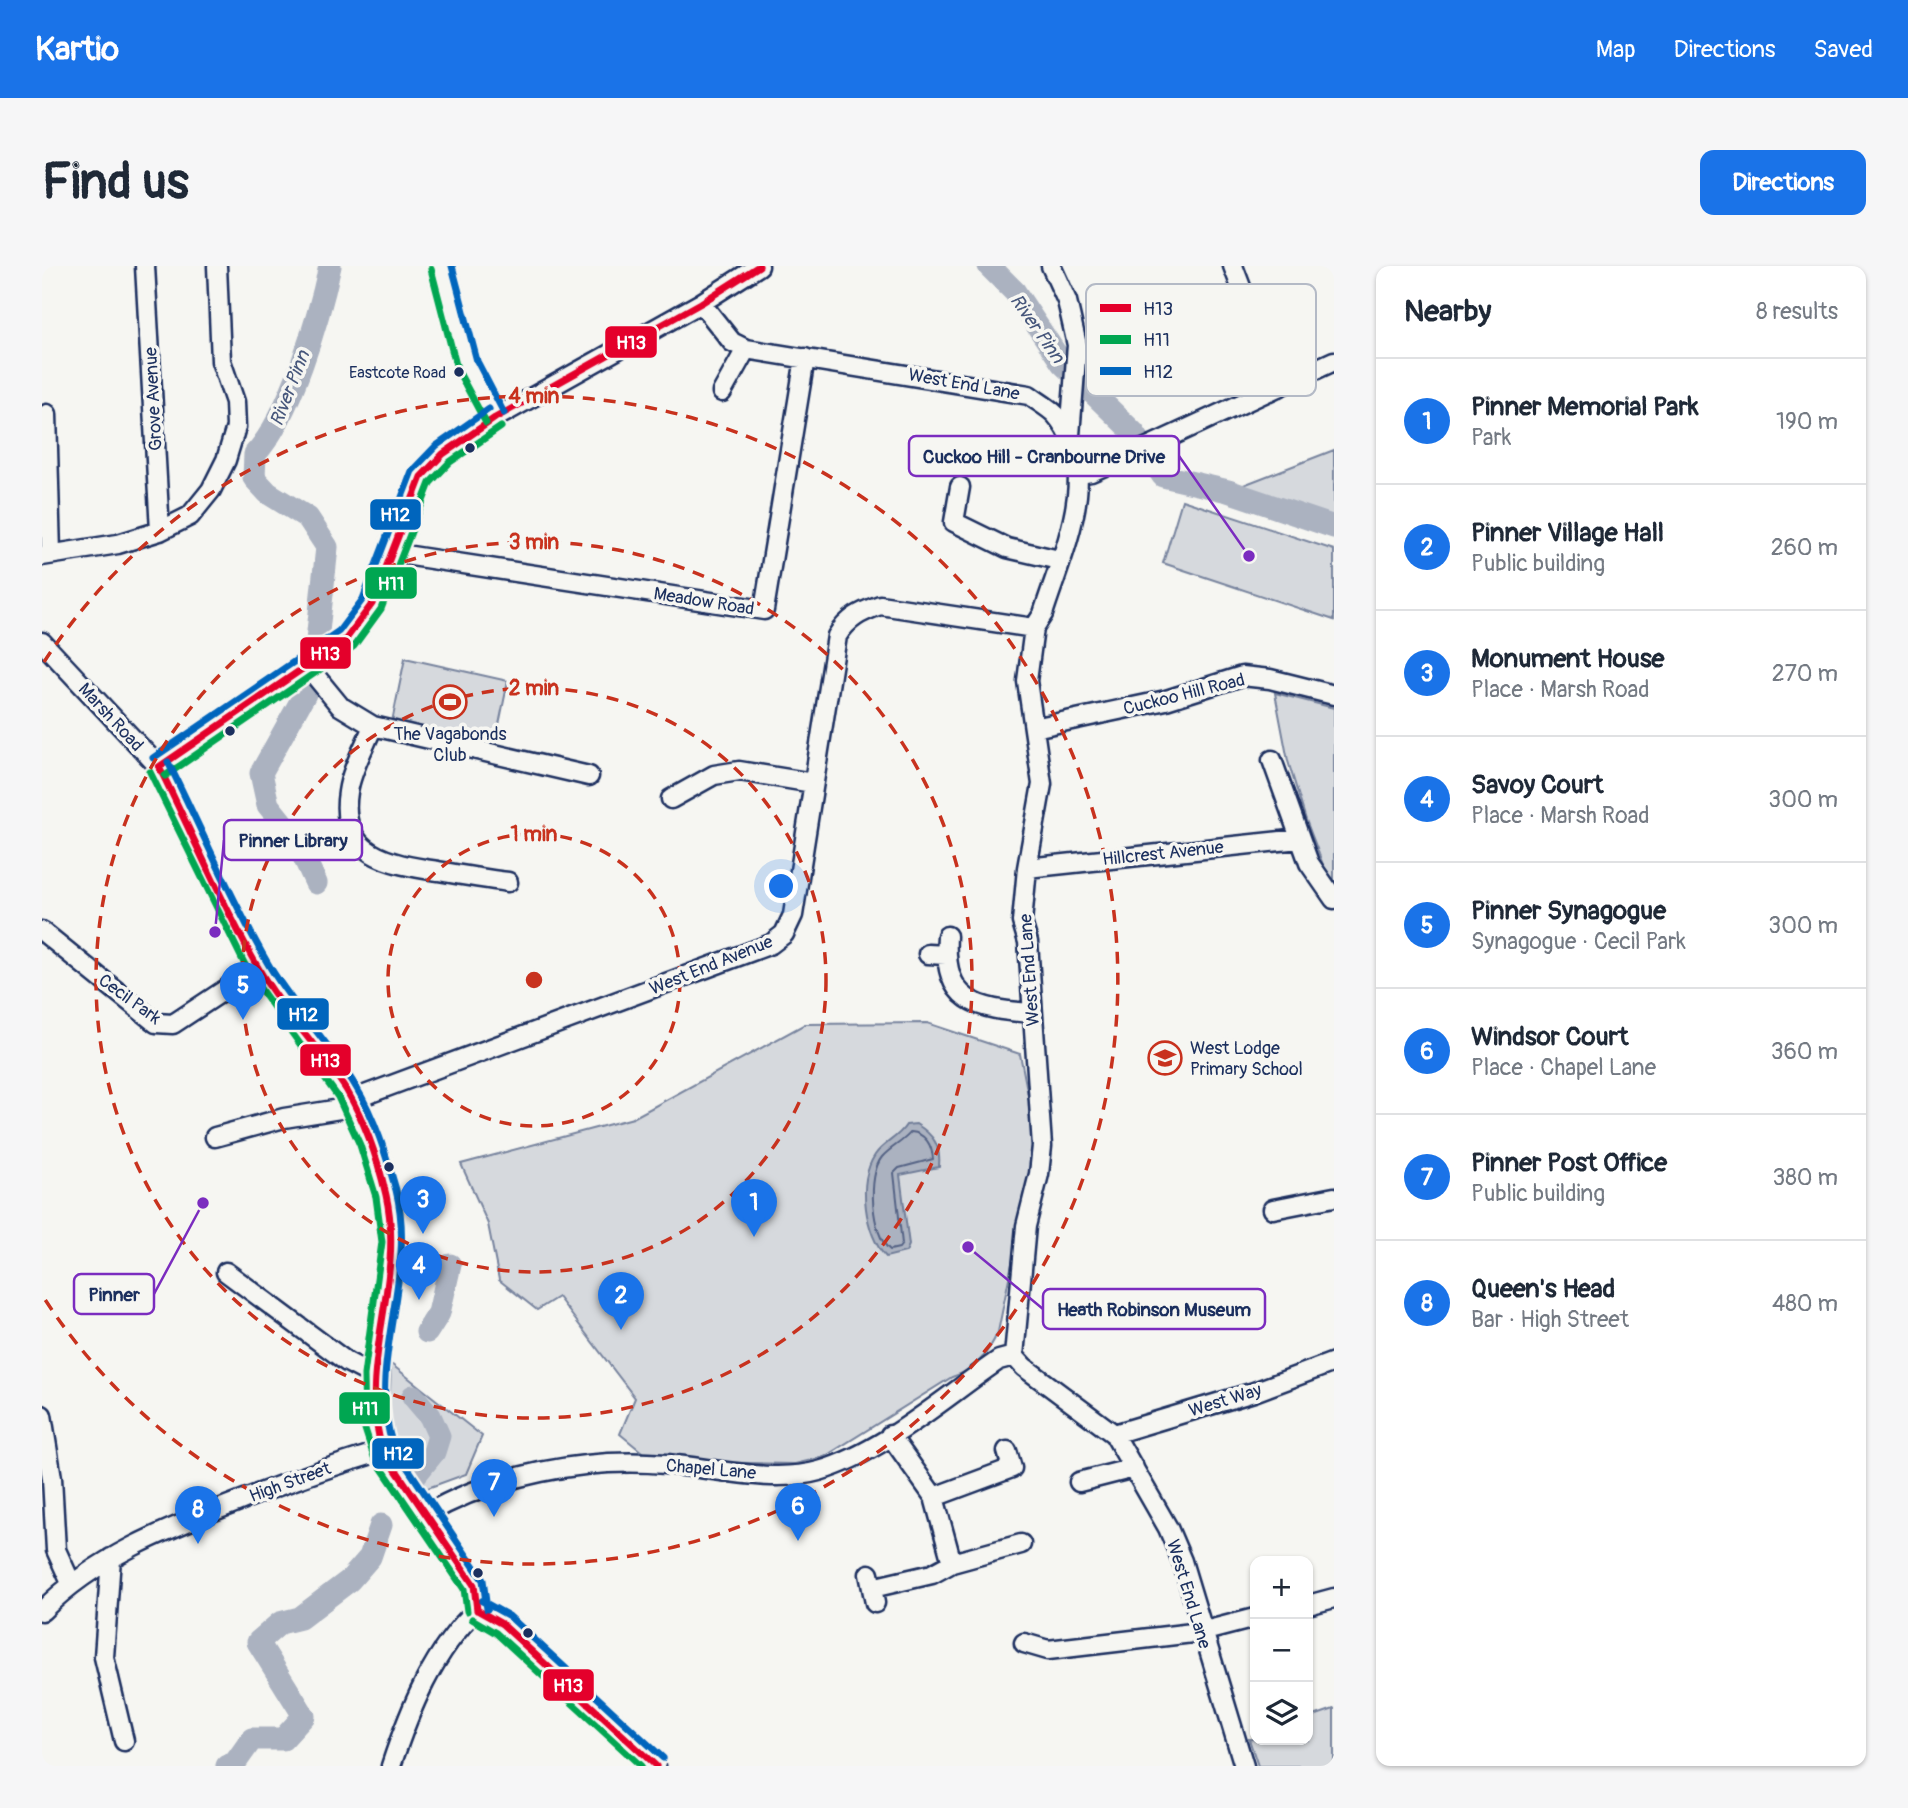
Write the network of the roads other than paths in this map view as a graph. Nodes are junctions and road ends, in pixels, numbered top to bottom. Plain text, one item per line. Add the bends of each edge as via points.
1 (145, 266) edge
2 (217, 266) edge
3 (442, 266) edge
4 (759, 266) edge
5 (1051, 266) edge
6 (1233, 266) edge
7 (1240, 284) edge
8 (701, 303) junction
9 (746, 349) junction
10 (805, 358) junction
11 (1334, 361) edge
12 (1316, 370) edge
13 (722, 392) dead end
14 (1259, 396) edge
15 (47, 414) dead end
16 (495, 418) junction
17 (1070, 435) junction
18 (1079, 474) junction
19 (960, 487) dead end
20 (160, 531) junction
21 (392, 553) junction
22 (46, 554) edge
23 (1059, 560) junction
24 (1034, 628) junction
25 (42, 642) edge
26 (308, 667) junction
27 (1334, 695) edge
28 (373, 726) junction
29 (1034, 728) junction
30 (1272, 760) dead end
31 (159, 767) junction
32 (589, 776) dead end
33 (813, 783) junction
34 (671, 799) dead end
35 (1299, 839) junction
36 (1027, 867) junction
37 (508, 881) dead end
38 (1334, 898) edge
39 (42, 931) edge
40 (947, 936) dead end
41 (258, 968) junction
42 (1032, 1013) junction
43 (354, 1104) junction
44 (215, 1137) dead end
45 (1334, 1197) edge
46 (1273, 1209) dead end
47 (226, 1272) dead end
48 (1014, 1356) junction
49 (1334, 1362) edge
50 (374, 1376) junction
51 (42, 1415) edge
52 (1114, 1434) junction
53 (890, 1435) junction
54 (383, 1451) junction
55 (1007, 1451) dead end
56 (1134, 1468) junction
57 (1079, 1482) dead end
58 (934, 1497) junction
59 (425, 1515) junction
60 (1021, 1544) dead end
61 (111, 1558) junction
62 (952, 1563) junction
63 (71, 1583) junction
64 (872, 1588) dead end
65 (1334, 1598) edge
66 (46, 1600) edge
67 (1313, 1604) edge
68 (477, 1610) junction
69 (1251, 1619) edge
70 (1201, 1632) junction
71 (1024, 1643) dead end
72 (124, 1741) dead end
73 (391, 1766) edge
74 (656, 1766) edge
75 (1244, 1766) edge

1 - 20 street, Grove Avenue
2 - 20 street via 221,361 235,402 236,427 211,490 190,516
3 - 16 street via 467,365
4 - 8 street
5 - 17 street via 1067,301 1077,345
6 - 7 street
8 - 9 street via 732,342
8 - 16 street
9 - 10 street, West End Lane
9 - 13 street
10 - 17 street, West End Lane via 1028,395 1053,412
10 - 21 street, Meadow Road via 764,610
11 - 12 street
14 - 18 street
15 - 22 street
16 - 21 street via 443,454 421,477
17 - 18 street, West End Lane
18 - 23 street, West End Lane via 1074,511
19 - 23 street via 954,522 1007,548
20 - 22 street via 118,544
21 - 26 street via 372,604 346,639
23 - 24 street, West End Lane via 1043,614
24 - 29 street, West End Lane via 1027,681
24 - 33 street, West End Avenue via 895,606 880,605 860,612 837,636
25 - 31 street, Marsh Road
26 - 28 street via 340,706
26 - 31 street
27 - 29 street, Cuckoo Hill Road via 1242,676 1166,700
28 - 32 street
28 - 37 street via 348,789 346,816 359,844 378,859 396,865
29 - 36 street, West End Lane via 1042,784
30 - 35 street
31 - 41 street, Marsh Road
33 - 34 street via 739,771 714,775
33 - 43 street, West End Avenue via 793,915 784,934 771,944 365,1095
35 - 36 street, Hillcrest Avenue
35 - 38 street via 1309,863
36 - 42 street, West End Lane via 1023,922
39 - 41 street, Cecil Park via 165,1026
40 - 42 street via 937,955 971,1003 992,1010
41 - 43 street, Marsh Road
42 - 48 street, West End Lane via 1042,1146 1026,1226
43 - 44 street, West End Avenue
43 - 50 street, Marsh Road via 386,1195 393,1242
45 - 46 street
47 - 50 street via 347,1362
48 - 52 street, West End Lane
48 - 53 street, Chapel Lane via 999,1360
49 - 52 street, West Way via 1254,1392
50 - 54 street, Marsh Road via 375,1427
51 - 63 street via 52,1478 55,1550
52 - 56 street, West End Lane
53 - 58 street
53 - 59 street, Chapel Lane via 819,1471 736,1473 664,1464 594,1465 469,1493
54 - 59 street, Marsh Road
54 - 61 street, High Street via 280,1484
55 - 58 street via 1012,1468
56 - 57 street
56 - 70 street, West End Lane via 1168,1528
58 - 62 street
59 - 68 street, Marsh Road via 474,1585
60 - 62 street
61 - 63 street, High Street
61 - 72 street via 104,1657
62 - 64 street via 932,1574
63 - 66 street, High Street
65 - 67 street
68 - 73 street via 449,1639 404,1728
68 - 74 street via 510,1631
69 - 70 street
70 - 71 street via 1048,1650
70 - 75 street, West End Lane

